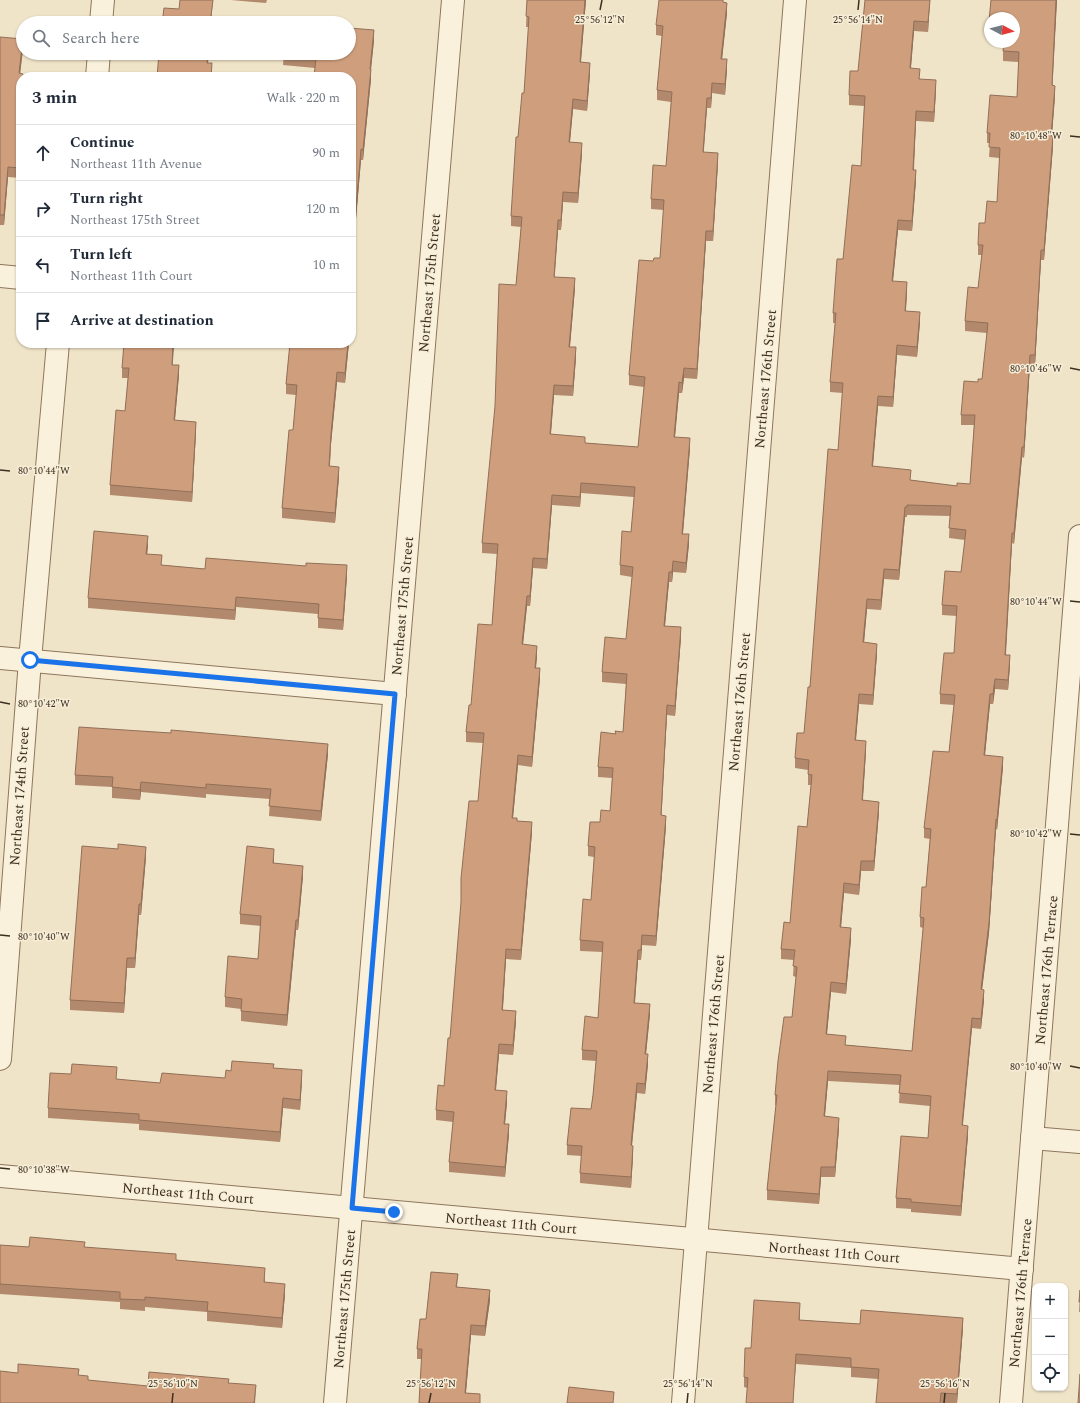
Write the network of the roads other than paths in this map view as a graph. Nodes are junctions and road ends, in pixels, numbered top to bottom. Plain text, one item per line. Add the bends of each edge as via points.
1 (103, 0) edge
2 (452, 0) edge
3 (795, 0) edge
4 (102, 16) edge
5 (98, 60) edge
6 (97, 72) edge
7 (0, 276) edge
8 (16, 278) edge
9 (58, 348) edge
10 (1080, 536) edge
11 (0, 658) edge
12 (30, 660) junction
13 (395, 694) junction
14 (0, 1059) edge
15 (1032, 1138) junction
16 (1080, 1142) edge
17 (0, 1176) edge
18 (352, 1208) junction
19 (696, 1239) junction
20 (1022, 1269) junction
21 (335, 1403) edge
22 (683, 1403) edge
23 (1011, 1403) edge

1 - 4 street
2 - 13 street, Northeast 175th Street
3 - 19 street, Northeast 176th Street
5 - 6 street
7 - 8 street
9 - 12 street, Northeast 174th Street
10 - 15 street, Northeast 176th Terrace
11 - 12 street
12 - 13 street
12 - 14 street, Northeast 174th Street
13 - 18 street, Northeast 175th Street
15 - 16 street
15 - 20 street, Northeast 176th Terrace
17 - 18 street, Northeast 11th Court
18 - 19 street, Northeast 11th Court
18 - 21 street, Northeast 175th Street
19 - 20 street, Northeast 11th Court
19 - 22 street, Northeast 176th Street
20 - 23 street, Northeast 176th Terrace

